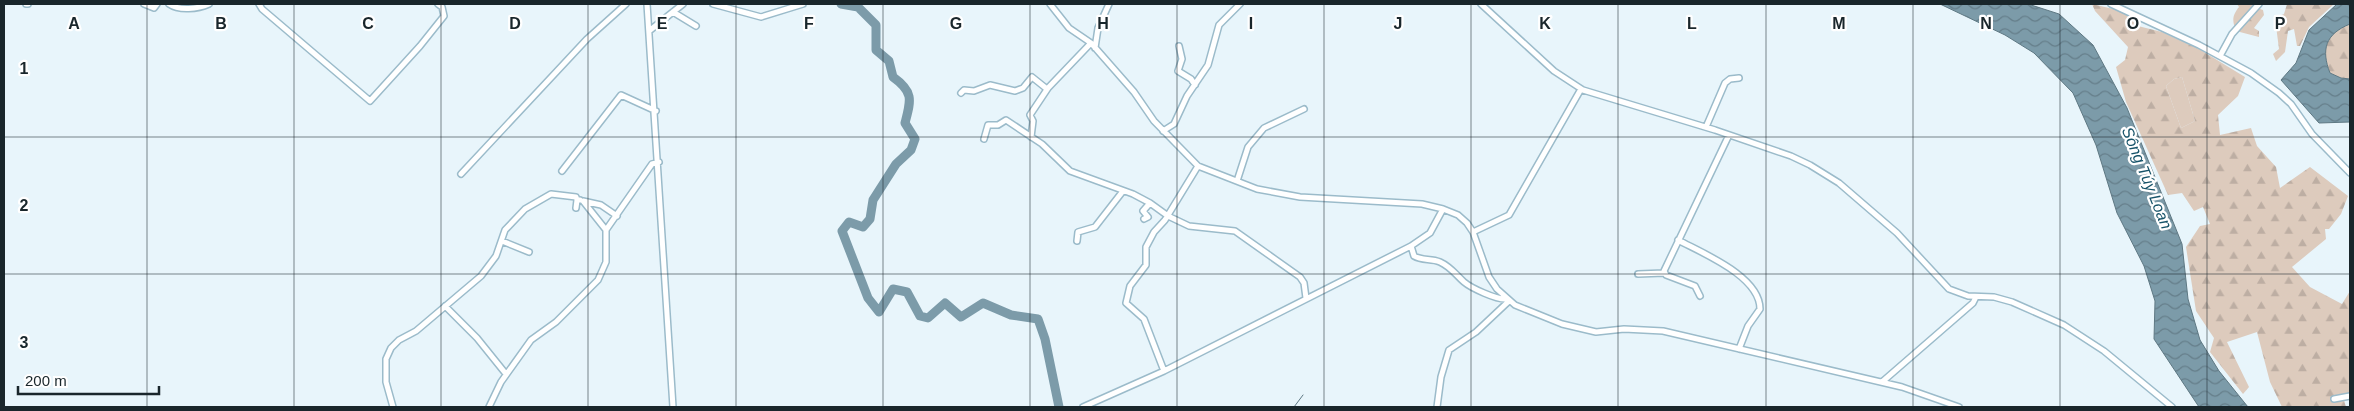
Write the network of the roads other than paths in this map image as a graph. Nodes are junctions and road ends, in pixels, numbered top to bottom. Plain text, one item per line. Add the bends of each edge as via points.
1 (148, 4) edge
2 (157, 4) edge
3 (169, 4) edge
4 (209, 4) edge
5 (259, 4) edge
6 (438, 4) edge
7 (626, 4) edge
8 (648, 4) edge
9 (683, 4) edge
10 (713, 4) edge
11 (802, 4) edge
12 (1050, 4) edge
13 (1109, 4) edge
14 (1240, 4) edge
15 (1481, 4) edge
16 (2111, 4) edge
17 (2259, 4) edge
18 (673, 12) junction
19 (696, 26) dead end
20 (649, 31) junction
21 (1093, 46) junction
22 (1179, 46) dead end
23 (2220, 56) junction
24 (1739, 78) dead end
25 (1194, 85) junction
26 (1047, 89) junction
27 (1581, 89) junction
28 (961, 94) dead end
29 (1304, 109) dead end
30 (656, 111) junction
31 (1706, 127) junction
32 (1163, 131) junction
33 (1730, 134) junction
34 (1030, 137) junction
35 (984, 139) dead end
36 (659, 162) junction
37 (1198, 166) junction
38 (562, 171) dead end
39 (2350, 173) edge
40 (461, 174) dead end
41 (1237, 181) junction
42 (1123, 191) junction
43 (580, 200) junction
44 (1150, 203) junction
45 (576, 208) dead end
46 (1443, 209) junction
47 (617, 216) junction
48 (1168, 216) junction
49 (1144, 219) dead end
50 (606, 230) junction
51 (1473, 232) junction
52 (1678, 240) junction
53 (502, 241) junction
54 (1077, 241) dead end
55 (1411, 246) junction
56 (529, 252) dead end
57 (1664, 273) junction
58 (1638, 274) dead end
59 (1700, 296) dead end
60 (1976, 297) junction
61 (1306, 298) junction
62 (1508, 300) junction
63 (445, 306) junction
64 (1739, 350) junction
65 (1164, 371) junction
66 (506, 374) junction
67 (1882, 382) junction
68 (2350, 396) edge
69 (2334, 399) dead end
70 (393, 407) edge
71 (489, 407) edge
72 (673, 407) edge
73 (1083, 407) edge
74 (1437, 407) edge
75 (1959, 407) edge
76 (2172, 407) edge

1 - 2 street via 155,8
3 - 4 street via 189,8
5 - 6 street via 370,101 444,16
7 - 40 street via 587,39
8 - 20 street
9 - 18 street
10 - 11 street via 761,17
12 - 21 street via 1069,28
13 - 21 street
14 - 25 street via 1219,25 1208,65
15 - 27 street via 1554,71
16 - 23 street via 2161,25
17 - 23 street via 2232,34
18 - 19 street
18 - 20 street
20 - 30 street
21 - 26 street
21 - 32 street
22 - 25 street via 1182,59 1178,70
23 - 39 street via 2251,73 2292,104 2312,134
24 - 31 street via 1725,83
25 - 32 street via 1174,124
26 - 28 street via 1032,77 1023,88 1015,91 990,85 974,91 964,90
26 - 34 street via 1030,115 1033,121
27 - 31 street
27 - 51 street via 1509,215
29 - 41 street via 1264,128 1248,147
30 - 36 street
30 - 38 street via 621,95
31 - 33 street
32 - 37 street
33 - 52 street
33 - 60 street via 1791,156 1839,183 1897,233 1949,289
34 - 35 street via 1006,120 988,125
34 - 42 street via 1070,171
36 - 47 street via 652,164
36 - 72 street
37 - 41 street
37 - 48 street
41 - 46 street via 1300,197 1422,204
42 - 44 street
42 - 54 street via 1095,227 1078,232
43 - 45 street
43 - 47 street via 601,206
43 - 50 street
43 - 53 street via 550,194 516,218 505,230
44 - 48 street
44 - 49 street via 1143,211 1148,217
46 - 51 street via 1458,215
46 - 55 street via 1430,233
47 - 50 street
48 - 61 street via 1197,228 1235,231 1300,277
48 - 65 street via 1146,247 1146,265 1130,286 1126,303 1144,319
50 - 66 street via 606,262 598,280 556,322 532,340
51 - 62 street via 1489,277
52 - 57 street
52 - 64 street via 1726,265 1751,288 1760,309 1748,326
53 - 56 street
53 - 63 street via 488,267
55 - 61 street
55 - 62 street via 1414,256 1419,259 1440,262 1457,272 1465,283 1490,296
57 - 58 street
57 - 59 street via 1695,286
60 - 67 street via 1964,312
60 - 76 street via 2012,302 2064,325 2104,351
61 - 65 street
62 - 64 street via 1526,311 1596,332 1624,329 1663,331
62 - 74 street via 1476,332 1449,350
63 - 66 street
63 - 70 street via 391,348 386,358 386,382
64 - 67 street
65 - 73 street
66 - 71 street
67 - 75 street
68 - 69 street

